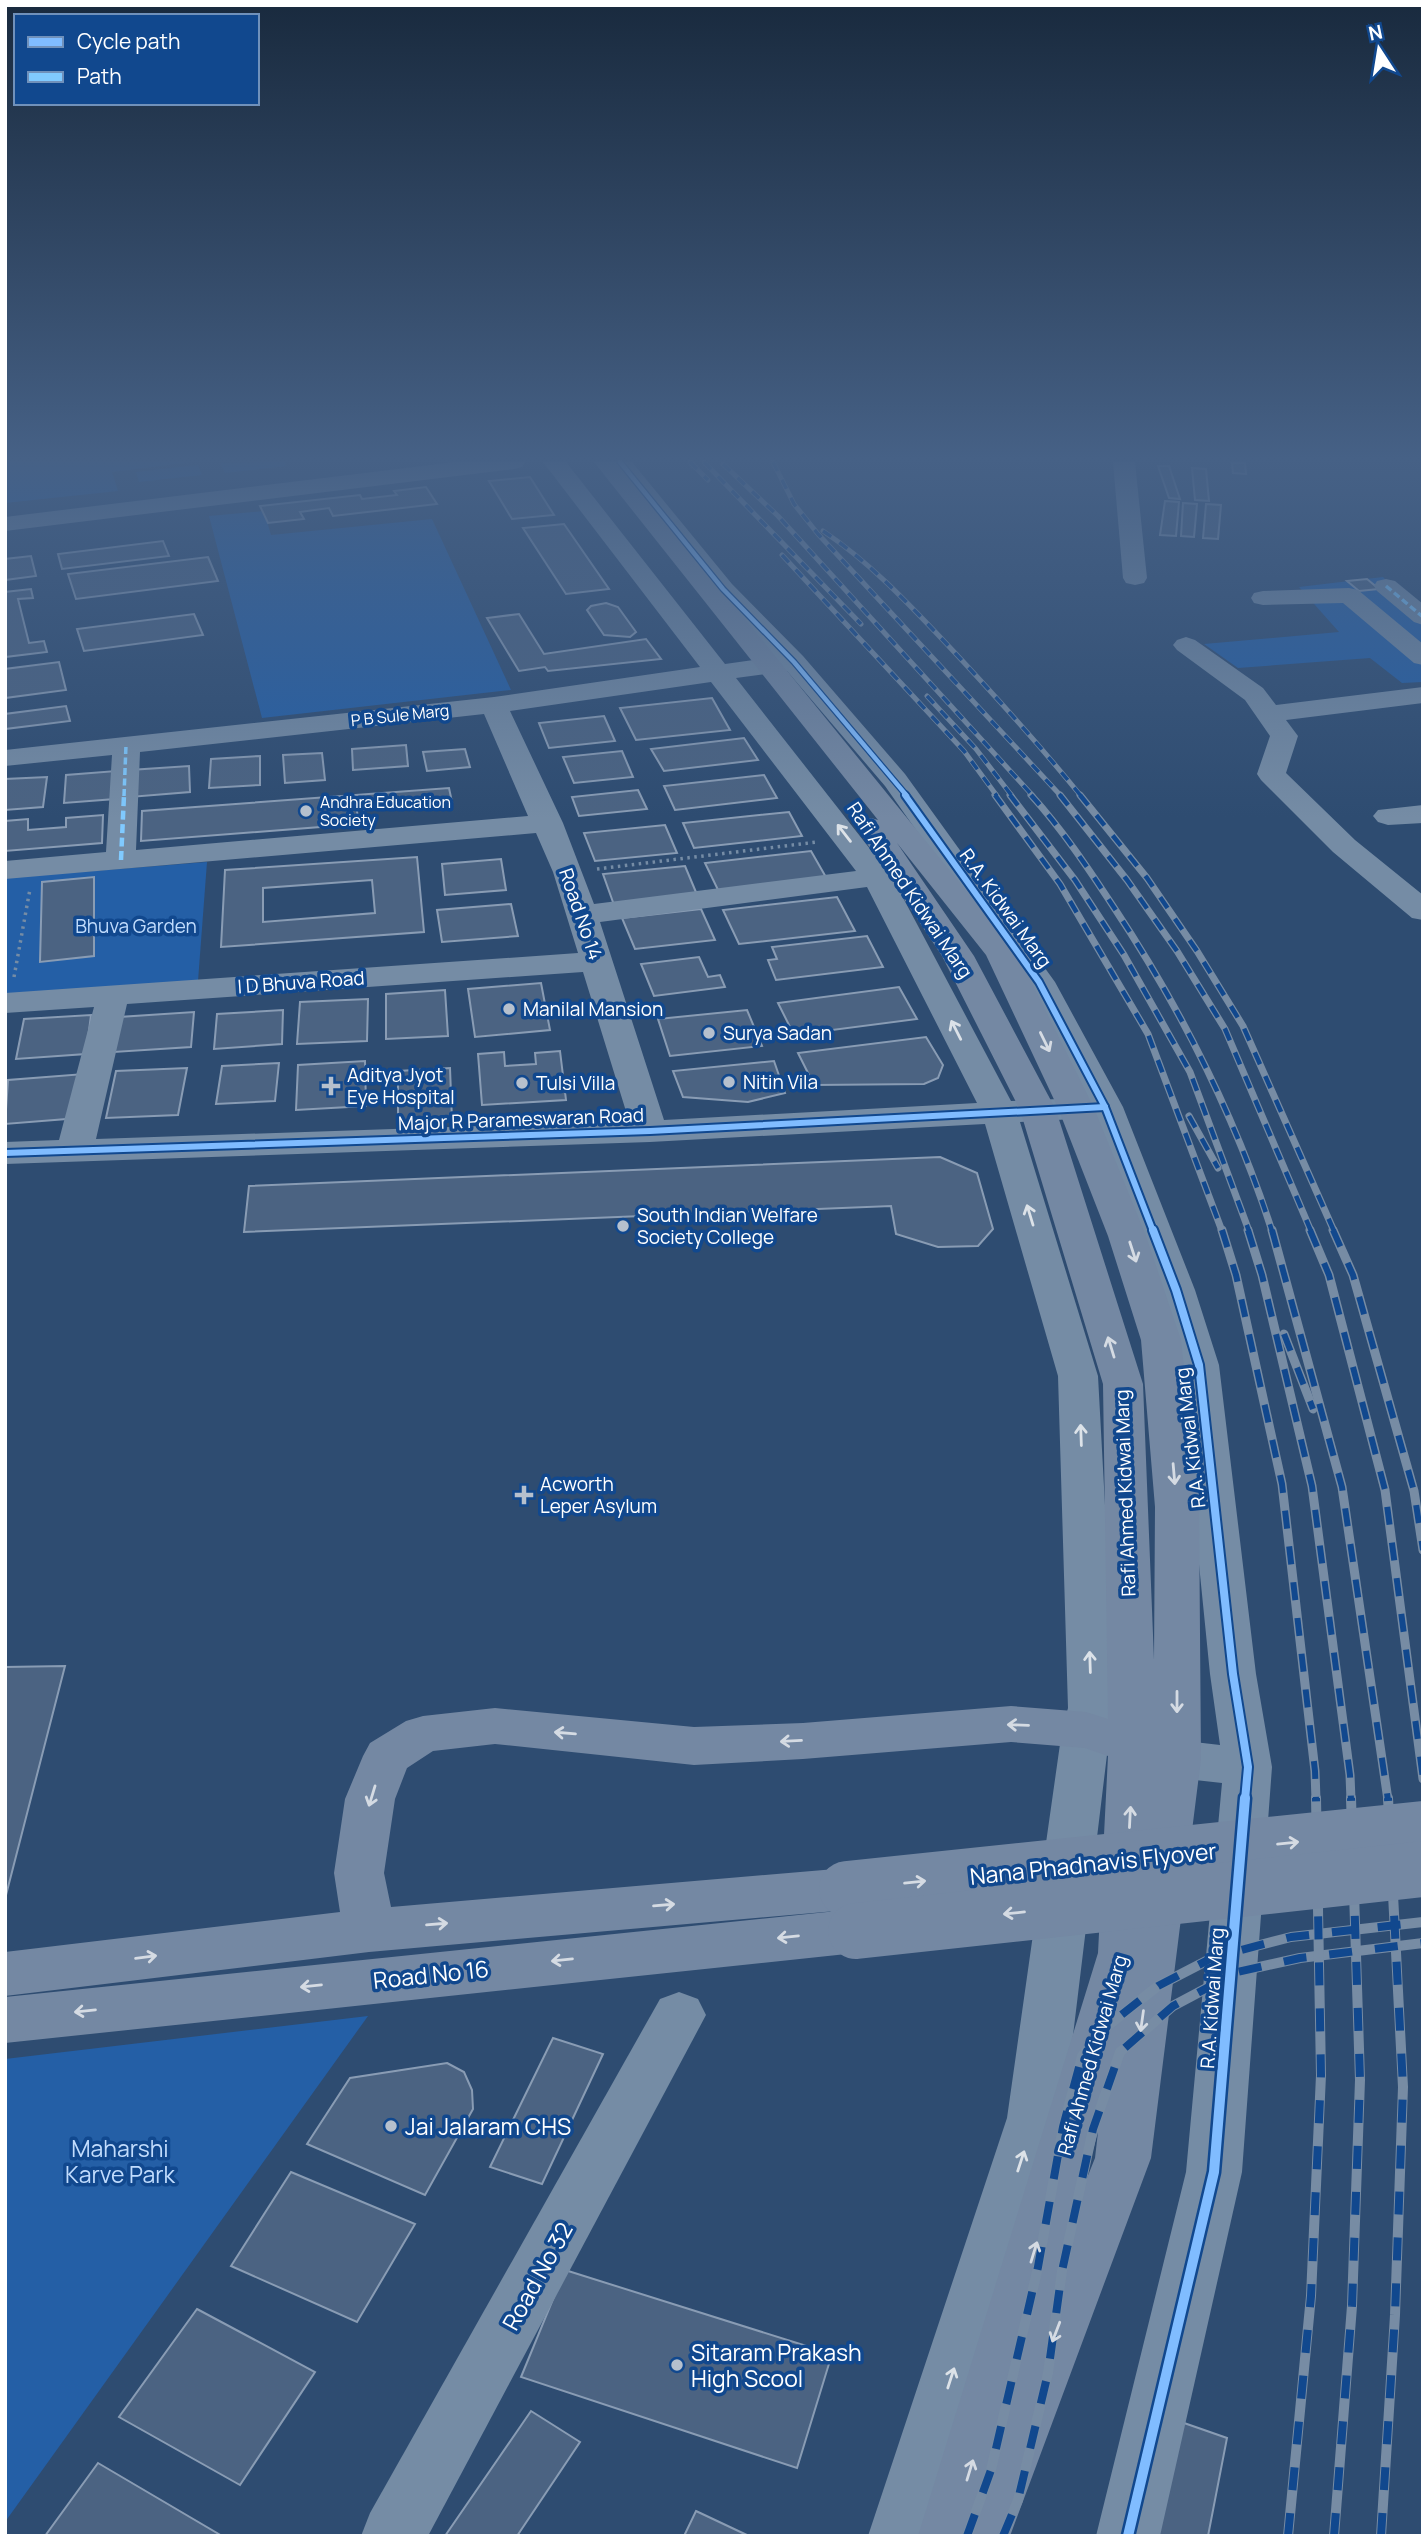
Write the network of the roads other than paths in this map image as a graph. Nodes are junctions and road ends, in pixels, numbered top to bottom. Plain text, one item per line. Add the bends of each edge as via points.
1 (670, 581) edge
2 (680, 581) edge
3 (692, 581) edge
4 (716, 581) edge
5 (1386, 586) dead end
6 (1263, 598) dead end
7 (1423, 617) edge
8 (1186, 645) dead end
9 (1423, 657) edge
10 (757, 668) junction
11 (1423, 695) edge
12 (494, 705) junction
13 (1268, 714) junction
14 (126, 745) junction
15 (5, 758) edge
16 (1423, 814) edge
17 (1388, 816) dead end
18 (548, 823) junction
19 (121, 860) junction
20 (20, 869) edge
21 (877, 877) junction
22 (1423, 911) edge
23 (582, 915) junction
24 (598, 961) junction
25 (113, 995) junction
26 (8, 1002) edge
27 (1054, 1109) junction
28 (650, 1131) junction
29 (75, 1150) junction
30 (5, 1153) edge
31 (1132, 1745) junction
32 (1248, 1767) junction
33 (1423, 1829) edge
34 (1423, 1869) edge
35 (852, 1910) junction
36 (369, 1930) junction
37 (5, 1974) edge
38 (680, 2015) dead end
39 (5, 2020) edge
40 (393, 2536) edge
41 (900, 2536) edge
42 (950, 2536) edge
43 (978, 2536) edge
44 (1128, 2536) edge

1 - 10 street, R.A. Kidwai Marg
2 - 10 main road, Rafi Ahmed Kidwai Marg
3 - 10 main road
4 - 10 street, R.A. Kidwai Marg
5 - 7 street
6 - 9 street via 1349,595
8 - 13 street via 1254,694
10 - 12 street, P B Sule Marg
21 -> 10 street, R.A. Kidwai Marg via 848,838
10 - 27 main road, Rafi Ahmed Kidwai Marg via 878,836
10 -> 27 street, R.A. Kidwai Marg via 895,780 1040,982
11 - 13 street
12 - 14 street, P B Sule Marg
12 - 18 street, Road No 14
13 - 22 street via 1284,736 1271,774 1344,846
14 - 15 street, P B Sule Marg
14 - 19 street
16 - 17 street
18 - 19 street
18 - 23 street, Road No 14
19 - 20 street
21 - 23 street
27 -> 21 street, R.A. Kidwai Marg
23 - 24 street, Road No 14
24 - 25 street, I D Bhuva Road
24 - 28 street, Road No 14
25 - 26 street, I D Bhuva Road
25 - 29 street
27 - 28 street, Major R Parameswaran Road
27 - 31 main road, Rafi Ahmed Kidwai Marg via 1123,1384
27 -> 32 street, R.A. Kidwai Marg via 1176,1290 1199,1364 1233,1674
28 - 29 street, Major R Parameswaran Road
29 - 30 street, Major R Parameswaran Road
31 - 32 street
31 -> 36 main road via 1011,1724 694,1746 495,1726 423,1734 387,1756 370,1799 359,1873
41 -> 31 street via 1035,2118
42 -> 31 main road, Rafi Ahmed Kidwai Marg via 1124,1953
31 -> 43 main road via 1123,2158
32 - 44 street, R.A. Kidwai Marg via 1214,2172
35 -> 33 main road, Nana Phadnavis Flyover, bridge
34 -> 35 main road, Nana Phadnavis Flyover, bridge
36 -> 35 main road
35 -> 39 main road, Road No 16
37 -> 36 main road
38 - 40 street, Road No 32

